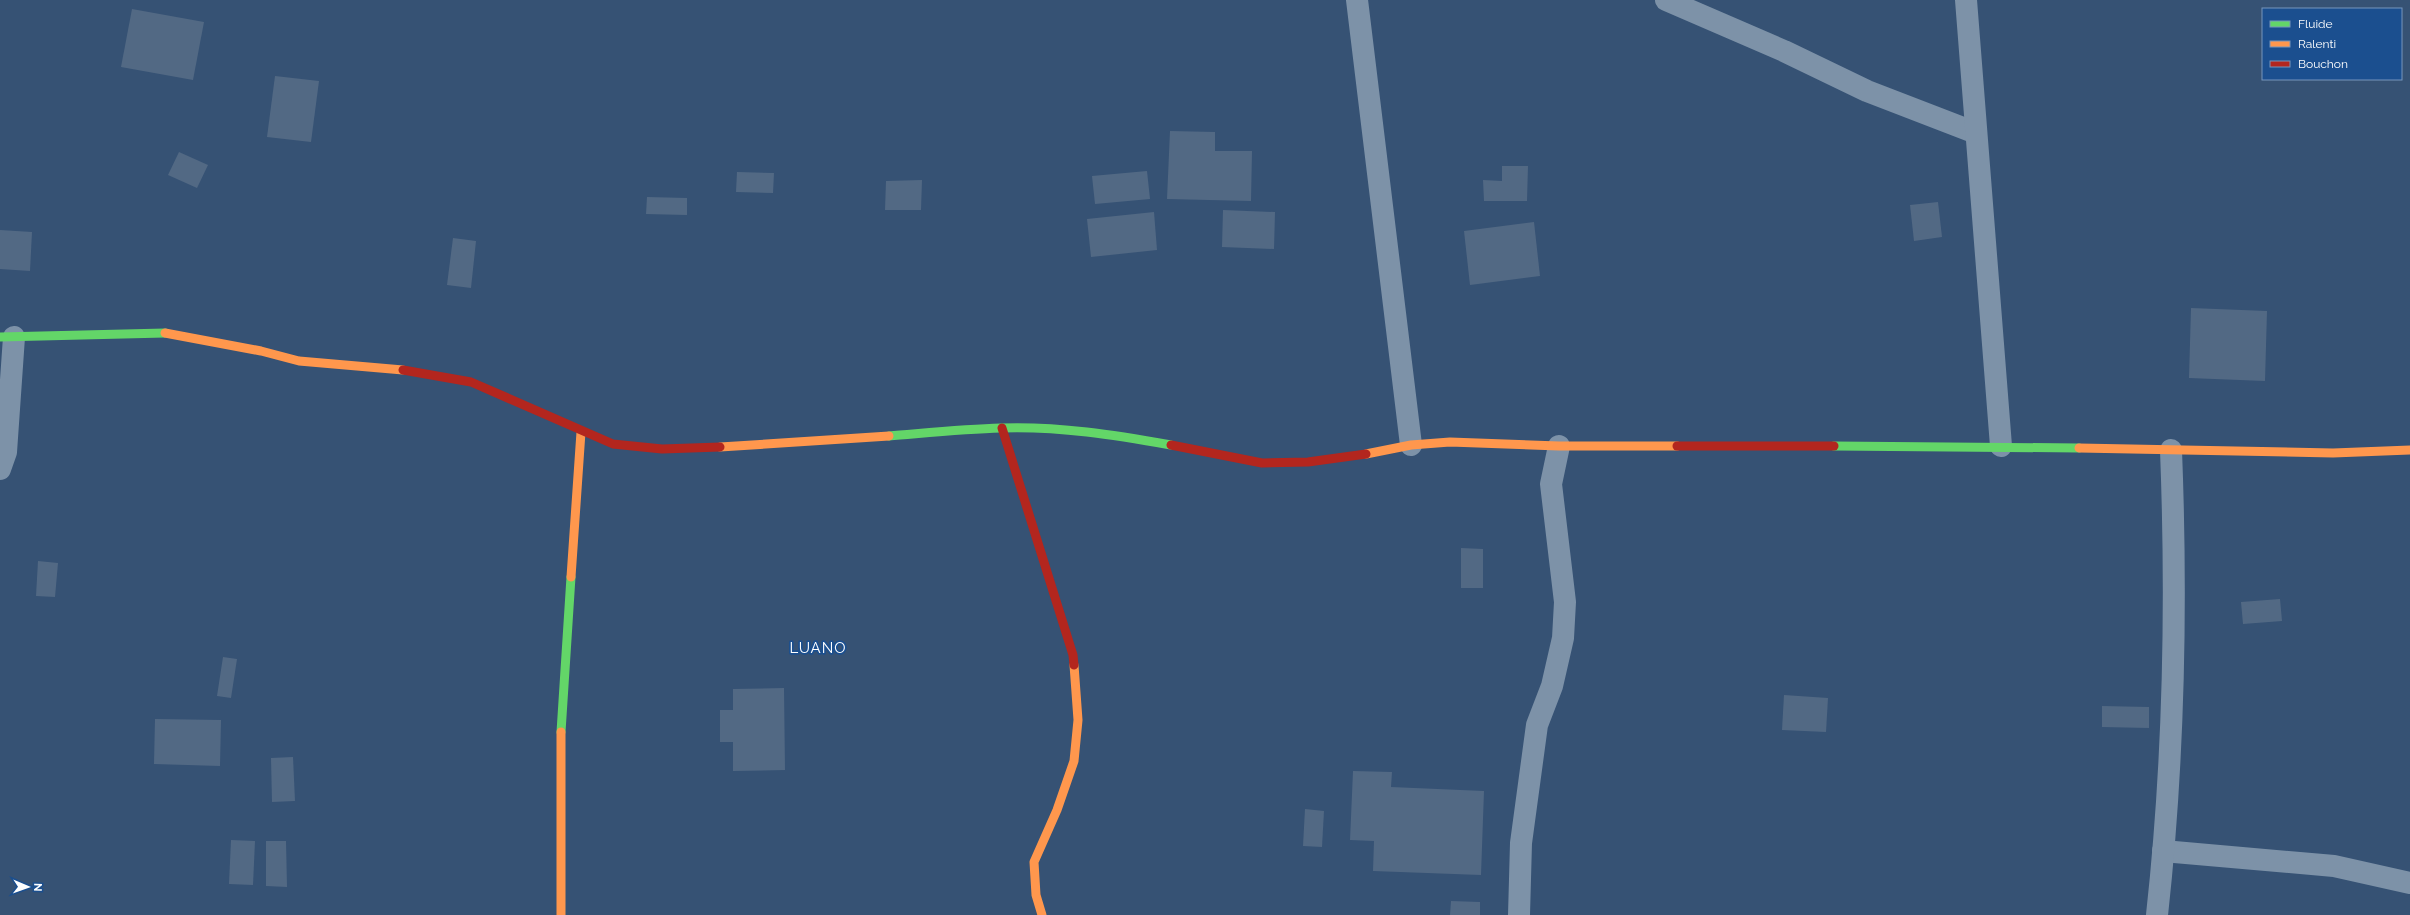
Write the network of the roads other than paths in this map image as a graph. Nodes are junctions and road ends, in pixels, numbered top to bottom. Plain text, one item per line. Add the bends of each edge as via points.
1 (1357, 0) edge
2 (1666, 0) edge
3 (1966, 0) edge
4 (1976, 133) junction
5 (7, 337) edge
6 (1002, 428) junction
7 (582, 432) junction
8 (1411, 444) junction
9 (1559, 446) junction
10 (2001, 446) junction
11 (2171, 450) junction
12 (2410, 450) edge
13 (0, 469) edge
14 (2163, 851) junction
15 (2410, 883) edge
16 (561, 915) edge
17 (1042, 915) edge
18 (1519, 915) edge
19 (2157, 915) edge

1 - 8 street
2 - 4 street via 1784,51 1867,91
3 - 4 street
4 - 10 street
5 - 7 street via 165,333 261,351 299,361 387,367 471,382
5 - 13 street via 6,452
6 - 7 street via 745,446 662,449 613,444
6 - 8 street via 1072,430 1117,435 1262,462 1308,462 1350,457
6 - 17 street via 1073,655 1078,720 1074,761 1057,810 1034,862 1036,895
7 - 16 street via 561,735
8 - 9 street via 1481,442
9 - 10 street
9 - 18 street via 1551,484 1565,602 1563,638 1552,686 1538,725 1520,843
10 - 11 street
11 - 12 street via 2333,454
11 - 14 street via 2175,569 2170,746
14 - 15 street via 2334,866
14 - 19 street

